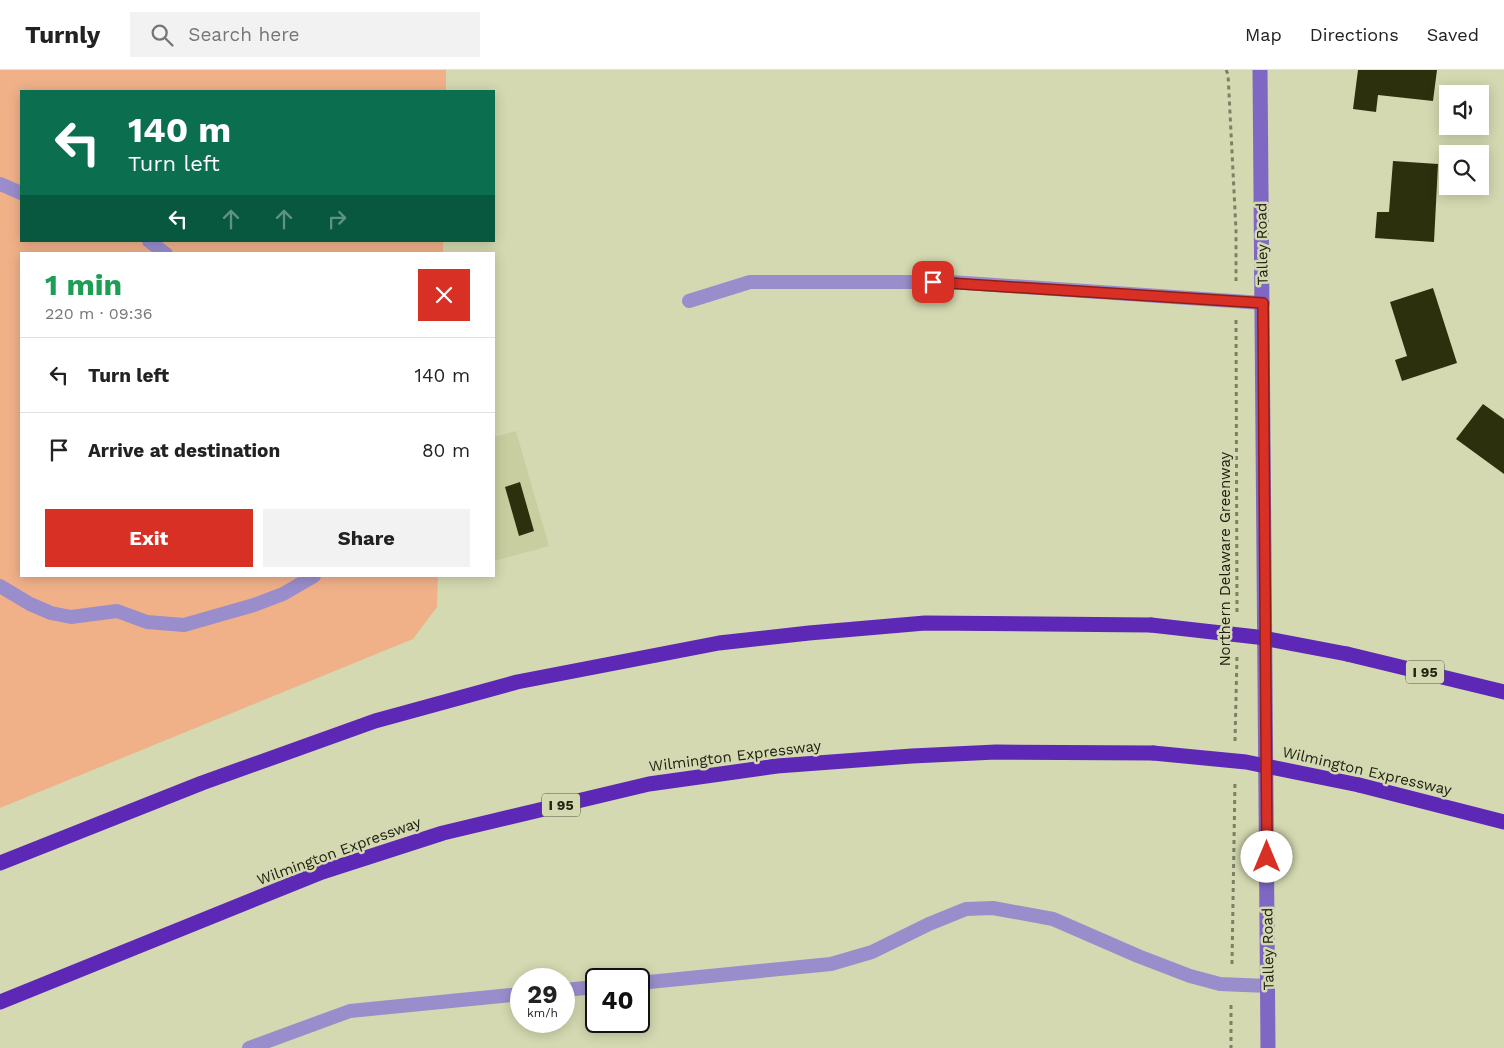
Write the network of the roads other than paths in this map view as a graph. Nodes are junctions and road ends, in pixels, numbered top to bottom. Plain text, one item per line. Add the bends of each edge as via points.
1 (1260, 70) edge
2 (0, 184) edge
3 (20, 193) edge
4 (150, 242) edge
5 (163, 252) edge
6 (689, 301) dead end
7 (1263, 303) junction
8 (312, 577) edge
9 (1, 587) edge
10 (1504, 692) edge
11 (1504, 822) edge
12 (0, 863) edge
13 (650, 982) edge
14 (1268, 986) junction
15 (510, 995) edge
16 (0, 1002) edge
17 (249, 1048) edge
18 (1268, 1048) edge

1 - 7 street, Talley Road
2 - 3 lane
4 - 5 lane
6 - 7 lane via 750,282 951,282
7 - 14 street, Talley Road
8 - 9 lane via 283,594 254,605 184,625 147,622 116,611 71,617 51,613
10 - 12 highway, I 95, bridge via 1347,654 1257,637 1151,625 925,623 719,643 517,682 375,721 202,783
11 - 16 highway, Wilmington Expressway / I 95, bridge via 1359,785 1246,762 1152,753 996,752 777,766 650,784 443,833 332,869
13 - 14 lane via 831,964 872,952 966,909 993,908 1053,919 1190,976 1220,984
14 - 18 street, Talley Road
15 - 17 lane via 350,1011

